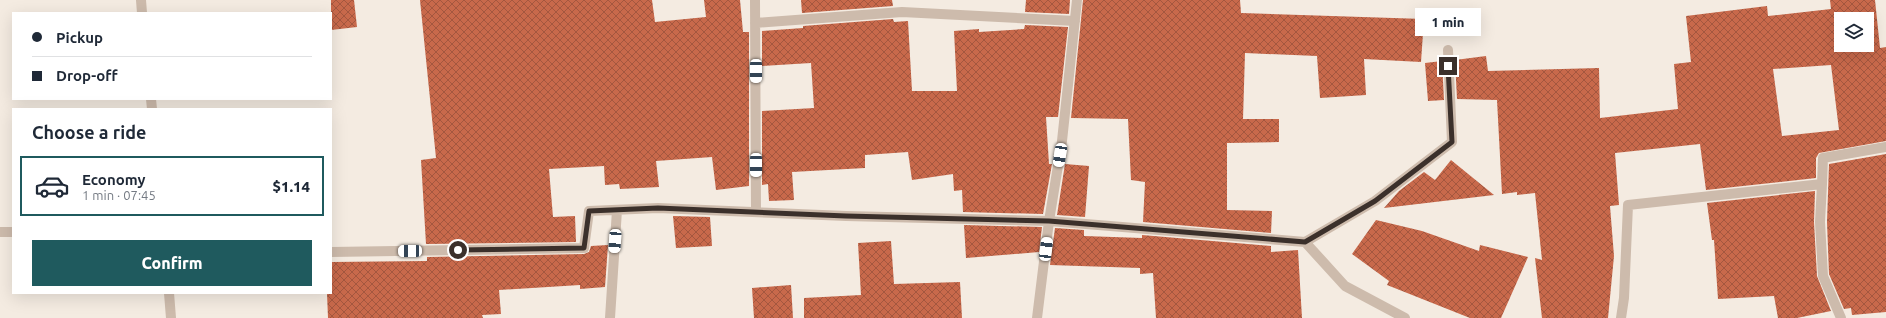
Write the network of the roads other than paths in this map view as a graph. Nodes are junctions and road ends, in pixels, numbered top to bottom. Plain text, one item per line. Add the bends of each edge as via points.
1 (141, 0) edge
2 (756, 0) edge
3 (1077, 0) edge
4 (142, 12) edge
5 (1075, 21) junction
6 (756, 23) junction
7 (1448, 50) dead end
8 (1886, 147) edge
9 (1822, 184) junction
10 (617, 210) junction
11 (756, 212) junction
12 (1049, 221) junction
13 (0, 232) edge
14 (12, 232) edge
15 (1305, 242) junction
16 (332, 252) edge
17 (169, 294) edge
18 (172, 318) edge
19 (610, 318) edge
20 (1037, 318) edge
21 (1406, 318) edge
22 (1621, 318) edge
23 (1841, 318) edge

1 - 4 street
2 - 6 street
3 - 5 street
5 - 6 street via 902,12
5 - 12 street via 1062,141
6 - 11 street
7 - 15 street via 1452,142 1375,201
8 - 9 street via 1823,158
9 - 22 street via 1628,205
9 - 23 street via 1820,222 1823,276
10 - 11 street via 658,208
10 - 16 street via 589,211 584,248
10 - 19 street
11 - 12 street
12 - 15 street
12 - 20 street
13 - 14 street
15 - 21 street via 1346,286
17 - 18 street

